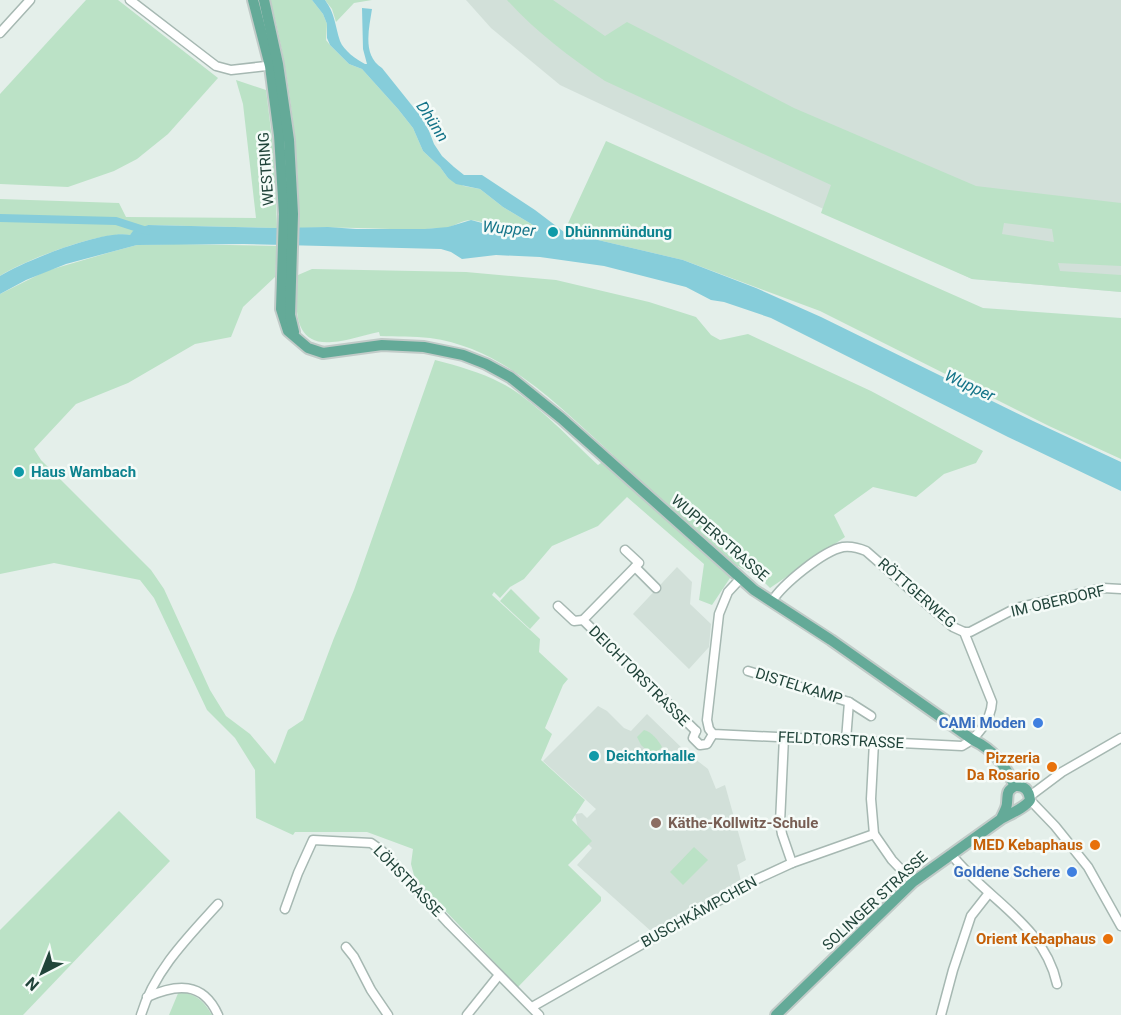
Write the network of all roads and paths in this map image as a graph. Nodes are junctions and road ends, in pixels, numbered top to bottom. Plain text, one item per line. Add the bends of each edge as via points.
1 (30, 0) edge
2 (130, 0) edge
3 (253, 0) edge
4 (264, 0) edge
5 (0, 33) edge
6 (274, 65) junction
7 (520, 383) joint
8 (625, 550) dead end
9 (635, 567) junction
10 (741, 578) junction
11 (656, 588) dead end
12 (1121, 590) edge
13 (772, 601) junction
14 (558, 606) dead end
15 (583, 620) junction
16 (964, 632) junction
17 (748, 670) dead end
18 (849, 702) junction
19 (871, 716) dead end
20 (710, 730) junction
21 (696, 731) junction
22 (784, 737) junction
23 (1121, 738) edge
24 (846, 740) junction
25 (973, 740) junction
26 (874, 742) junction
27 (1020, 797) junction
28 (874, 834) junction
29 (951, 854) junction
30 (792, 863) junction
31 (913, 882) junction
32 (989, 893) junction
33 (218, 904) dead end
34 (285, 909) dead end
35 (1121, 926) edge
36 (346, 947) dead end
37 (160, 974) junction
38 (499, 975) junction
39 (1057, 984) dead end
40 (172, 987) junction
41 (147, 997) junction
42 (532, 1007) junction
43 (141, 1015) edge
44 (218, 1015) edge
45 (388, 1015) edge
46 (467, 1015) edge
47 (539, 1015) edge
48 (776, 1015) edge
49 (941, 1015) edge

1 - 5 street
2 - 6 street via 216,66 231,70
3 - 6 main road, WESTRING
4 - 6 main road
6 - 7 main road, WESTRING via 289,214 286,292 294,335 308,348 331,354 382,345 450,351 486,364
7 - 10 main road, WUPPERSTRASSE
8 - 9 street via 639,563
9 - 11 street
9 - 15 street, DEICHTORSTRASSE
10 - 13 main road, WUPPERSTRASSE
10 - 20 street, DEICHTORSTRASSE via 728,592 719,614 711,677
12 - 16 street, IM OBERDORF via 1104,588 1016,608
13 - 16 street, RÖTTGERWEG via 777,592 822,557 850,547 875,557 953,627
13 - 25 main road, WUPPERSTRASSE
14 - 15 street, DEICHTORSTRASSE via 574,621
15 - 21 street, DEICHTORSTRASSE
16 - 25 street, RÖTTGERWEG via 992,702 992,710
17 - 18 street, DISTELKAMP
18 - 19 street, DISTELKAMP
18 - 24 street, DISTELKAMP
20 - 21 street
20 - 21 street, DEICHTORSTRASSE via 707,744 700,745 693,738
20 - 22 street, FELDTORSTRASSE
22 - 24 street, FELDTORSTRASSE
22 - 30 street via 780,823
23 - 27 street
24 - 26 street, FELDTORSTRASSE
25 - 26 street, FELDTORSTRASSE via 962,746
25 - 27 main road, WUPPERSTRASSE via 1002,762
26 - 28 street
27 - 29 main road, SOLINGER STRASSE via 1001,819
27 - 35 street, WUPPERSTRASSE via 1036,804 1070,843
28 - 30 street, BUSCHKÄMPCHEN
28 - 31 street via 891,860
29 - 31 main road, SOLINGER STRASSE
29 - 32 street
30 - 42 street, BUSCHKÄMPCHEN via 755,880
31 - 48 main road, SOLINGER STRASSE
32 - 39 street via 1020,918 1039,942 1054,969
32 - 49 street via 971,916
33 - 37 street
34 - 38 street, LÖHSTRASSE via 313,840 371,843
36 - 45 street
37 - 40 street
37 - 41 street
38 - 42 street, LÖHSTRASSE
38 - 46 street
40 - 41 street
40 - 44 street via 197,991 212,1003
41 - 43 street
42 - 47 street, LÖHSTRASSE

